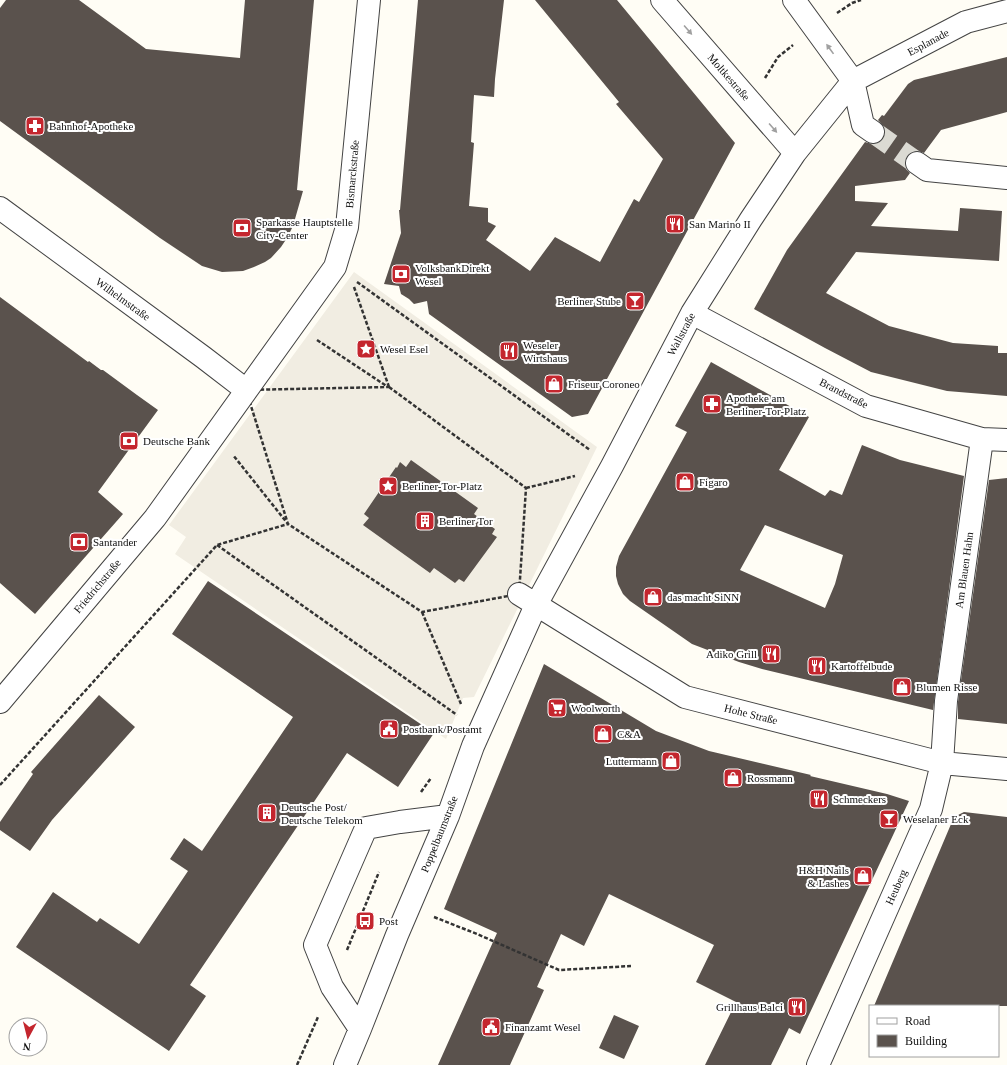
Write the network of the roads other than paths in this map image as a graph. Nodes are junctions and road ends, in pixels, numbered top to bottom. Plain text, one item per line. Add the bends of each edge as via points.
1 (369, 0) edge
2 (662, 0) edge
3 (794, 0) edge
4 (1007, 12) edge
5 (853, 81) junction
6 (873, 132) tunnel mouth
7 (795, 153) junction
8 (917, 163) tunnel mouth
9 (1007, 178) edge
10 (0, 208) edge
11 (692, 313) junction
12 (246, 390) junction
13 (982, 439) junction
14 (1007, 440) edge
15 (528, 600) junction
16 (946, 701) joint
17 (0, 702) edge
18 (942, 763) junction
19 (1007, 769) edge
20 (448, 816) junction
21 (360, 1030) junction
22 (345, 1065) edge
23 (818, 1065) edge

1 - 12 street, Bismarckstraße via 347,227 335,267
2 -> 7 street, Moltkestraße
5 -> 3 street
4 - 5 street, Esplanade via 966,22
5 - 6 street via 864,125
5 - 7 street, Wallstraße
7 - 11 street, Wallstraße
8 - 9 street via 927,170
10 - 12 street, Wilhelmstraße
11 - 13 street, Brandstraße via 866,406
11 - 15 street, Wallstraße via 612,466
12 - 17 street, Friedrichstraße via 155,518
13 - 14 street, Brandstraße
13 - 16 street, Am Blauen Hahn
15 - 18 street, Hohe Straße via 685,697
15 - 20 street, Poppelbaumstraße
16 - 18 street, Heuberg
18 - 19 street, Hohe Straße
18 - 23 street, Heuberg via 931,809
20 - 21 street, Poppelbaumstraße
20 - 21 street via 366,828 315,944 332,986
21 - 22 street, Poppelbaumstraße

